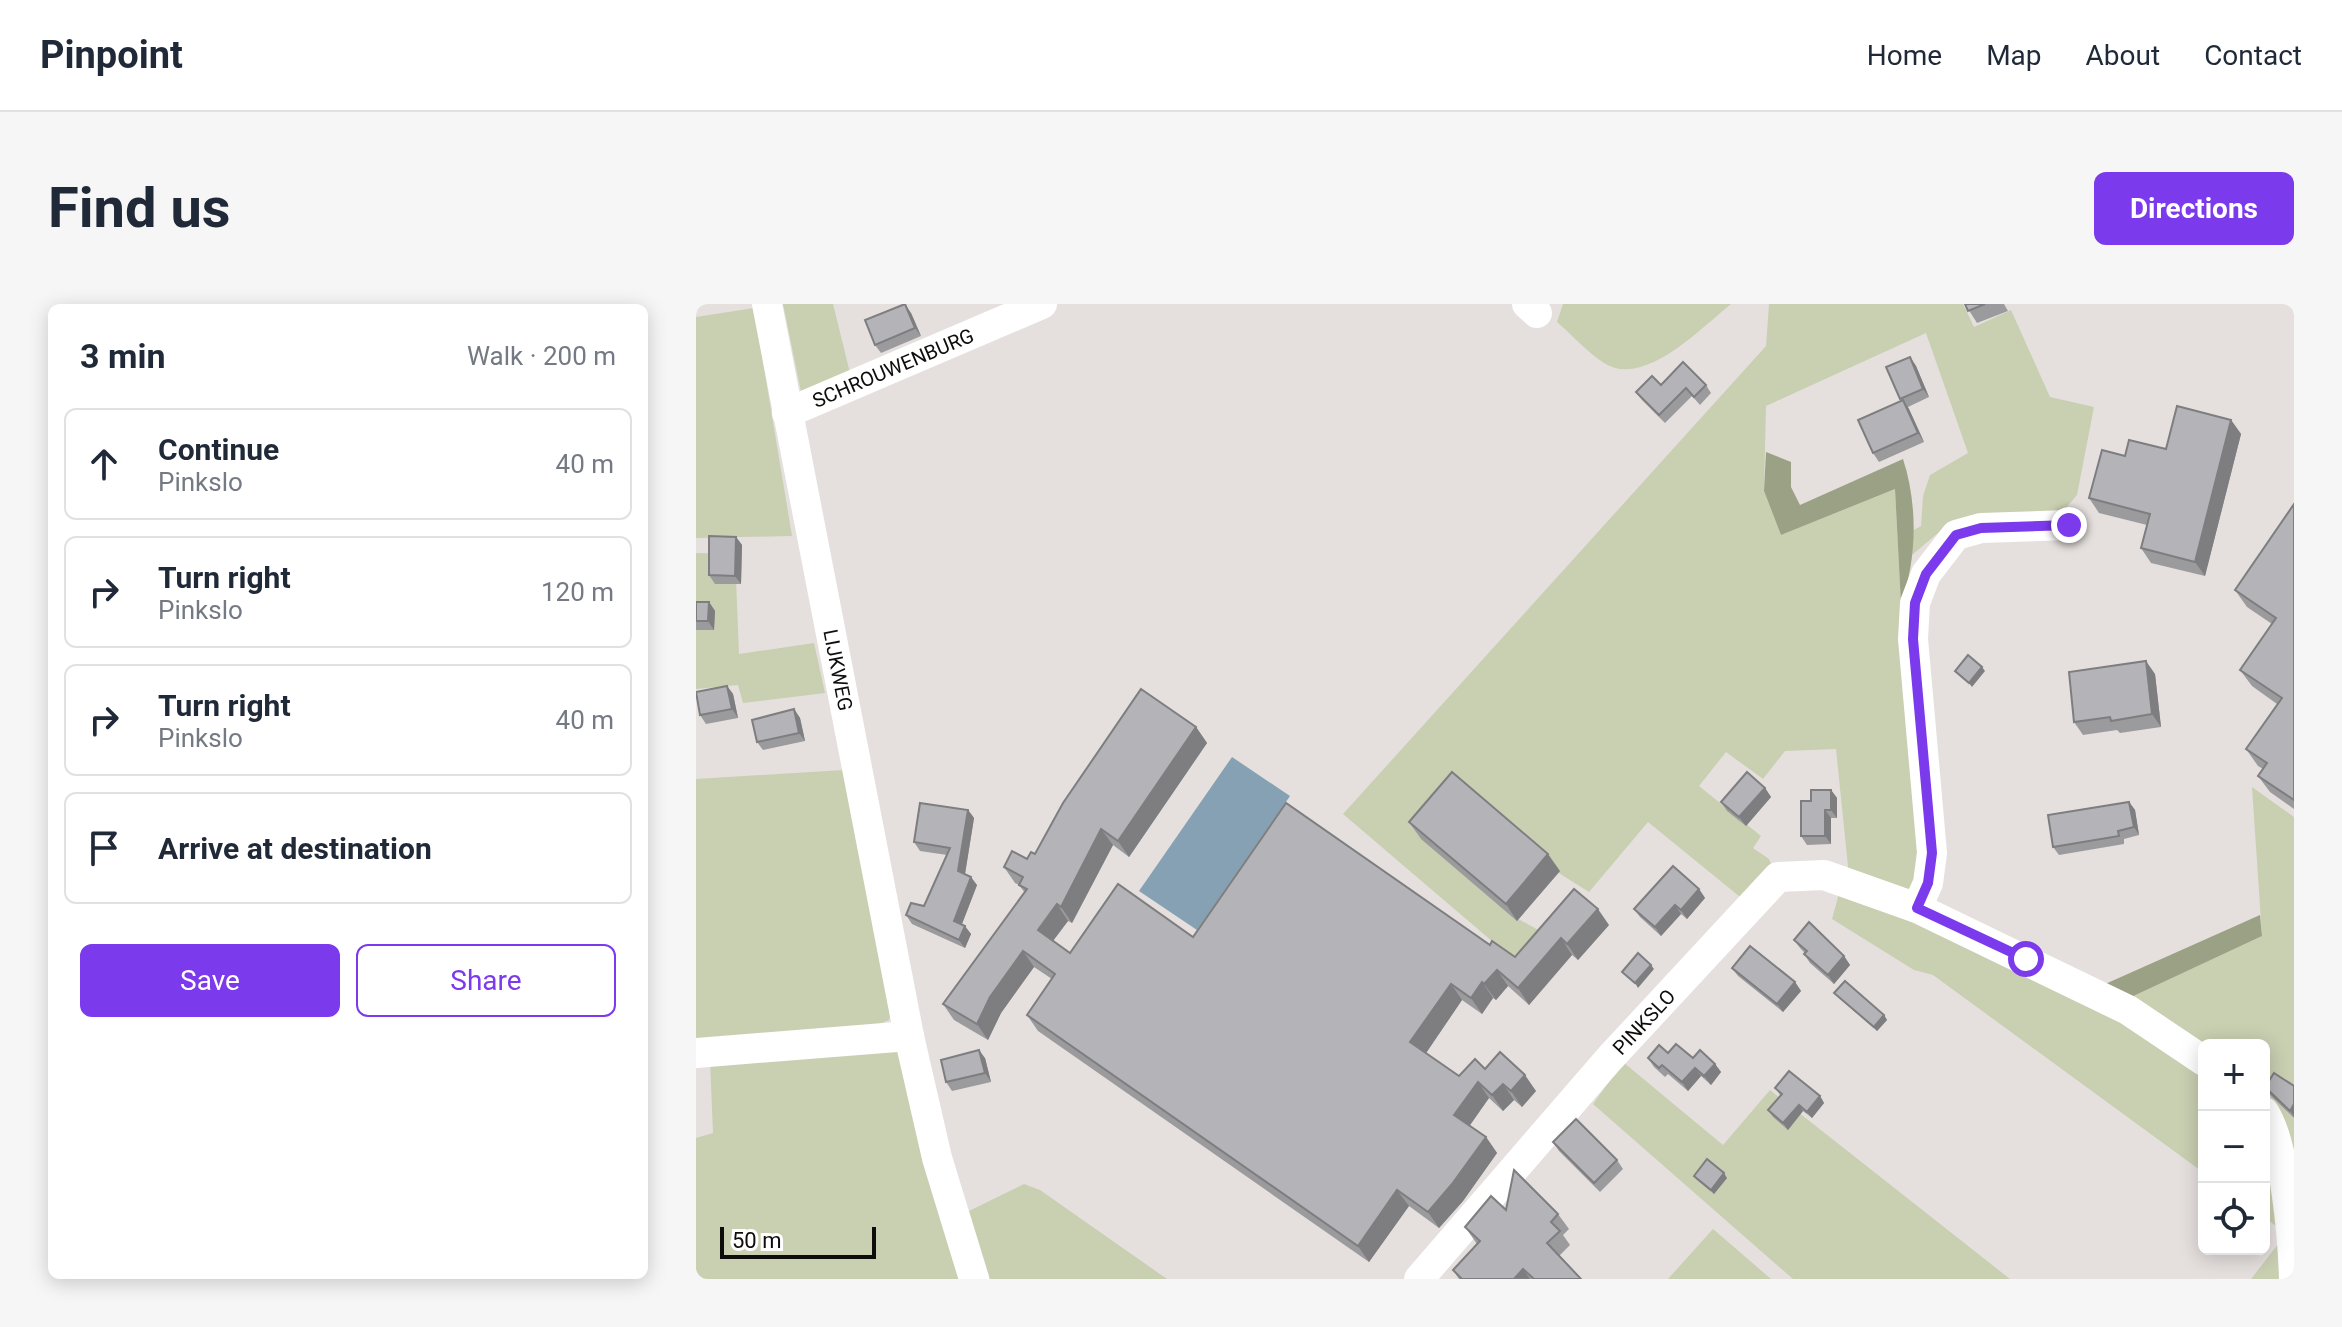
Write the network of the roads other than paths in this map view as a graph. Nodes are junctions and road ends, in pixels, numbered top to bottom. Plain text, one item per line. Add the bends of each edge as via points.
1 (767, 304) edge
2 (1042, 304) edge
3 (787, 413) junction
4 (2069, 525) dead end
5 (1917, 908) junction
6 (909, 1036) junction
7 (696, 1053) edge
8 (2198, 1057) edge
9 (2270, 1120) edge
10 (974, 1279) edge
11 (1419, 1279) edge
12 (2294, 1279) edge

1 - 3 street, LIJKWEG
2 - 3 street, SCHROUWENBURG
3 - 6 street, LIJKWEG
4 - 5 street via 1981,528 1956,535 1926,574 1915,603 1913,639 1932,853 1928,883
5 - 8 street, PINKSLO via 2128,1010
5 - 11 street, PINKSLO via 1824,875 1778,877 1610,1058
6 - 7 street
6 - 10 street, LIJKWEG via 937,1158
9 - 12 street via 2279,1149

